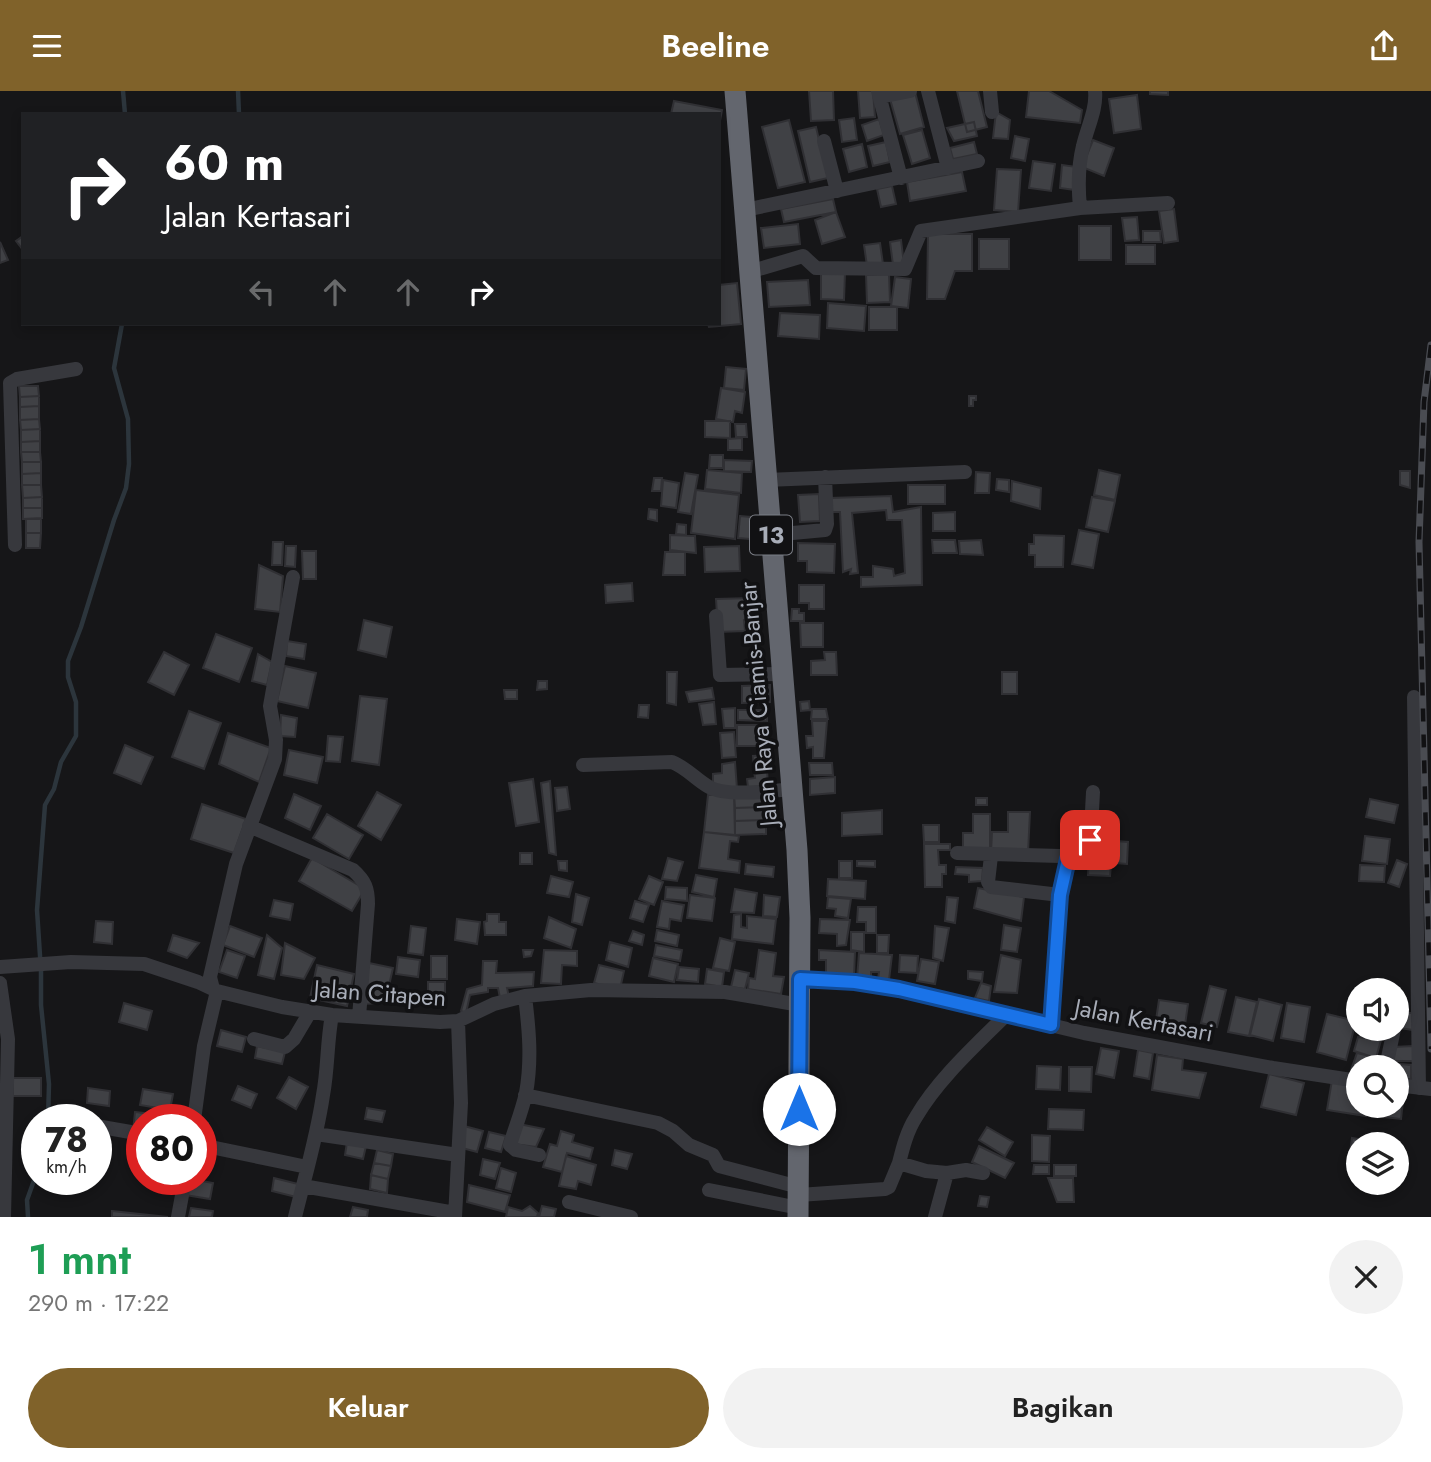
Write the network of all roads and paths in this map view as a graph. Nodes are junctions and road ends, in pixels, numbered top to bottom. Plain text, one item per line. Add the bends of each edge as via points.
1 (735, 91) edge
2 (910, 91) edge
3 (929, 91) edge
4 (990, 91) edge
5 (1095, 91) edge
6 (879, 94) edge
7 (992, 112) dead end
8 (824, 141) dead end
9 (978, 162) dead end
10 (948, 168) junction
11 (901, 178) junction
12 (838, 191) junction
13 (1168, 203) dead end
14 (1080, 208) junction
15 (746, 210) junction
16 (749, 272) junction
17 (76, 369) dead end
18 (6, 461) edge
19 (965, 472) dead end
20 (825, 477) junction
21 (766, 479) junction
22 (771, 534) junction
23 (15, 545) dead end
24 (293, 577) dead end
25 (716, 616) dead end
26 (783, 674) junction
27 (1414, 697) dead end
28 (583, 765) dead end
29 (792, 789) junction
30 (1093, 792) dead end
31 (248, 826) junction
32 (957, 853) dead end
33 (991, 856) junction
34 (1068, 859) junction
35 (1060, 895) junction
36 (0, 967) edge
37 (800, 979) junction
38 (0, 983) edge
39 (215, 990) junction
40 (525, 996) junction
41 (800, 1005) junction
42 (310, 1012) junction
43 (332, 1014) junction
44 (1007, 1014) junction
45 (359, 1017) junction
46 (458, 1021) junction
47 (1051, 1025) junction
48 (254, 1039) dead end
49 (4, 1040) edge
50 (1346, 1079) edge
51 (1425, 1088) edge
52 (525, 1095) junction
53 (196, 1104) edge
54 (316, 1134) junction
55 (217, 1148) edge
56 (458, 1155) junction
57 (539, 1156) dead end
58 (898, 1163) junction
59 (307, 1167) junction
60 (947, 1173) junction
61 (983, 1173) dead end
62 (303, 1186) junction
63 (709, 1190) dead end
64 (182, 1195) edge
65 (569, 1202) dead end
66 (799, 1202) edge
67 (586, 1212) edge
68 (455, 1215) edge
69 (4, 1217) edge
70 (178, 1217) edge
71 (295, 1217) edge
72 (631, 1217) edge
73 (934, 1217) edge

1 - 15 highway, Jalan Raya Ciamis-Banjar / 13
2 - 6 street
3 - 10 street
4 - 7 street
5 - 14 street via 1080,162
6 - 11 street
8 - 12 street
9 - 10 street
10 - 11 street
11 - 12 street
12 - 15 street
13 - 14 street
14 - 16 street via 921,231 905,269 816,268 803,256
15 - 16 highway, Jalan Raya Ciamis-Banjar / 13
16 - 21 highway, Jalan Raya Ciamis-Banjar / 13
17 - 18 street via 10,383
18 - 23 street
19 - 20 street
20 - 21 street
20 - 22 street via 825,530
21 - 22 highway, Jalan Raya Ciamis-Banjar / 13
22 - 26 highway, Jalan Raya Ciamis-Banjar / 13
24 - 31 street via 270,706 275,759
25 - 26 street via 720,675
26 - 29 highway, Jalan Raya Ciamis-Banjar / 13
27 - 51 street
28 - 29 street via 671,762 718,791
29 - 37 highway, Jalan Raya Ciamis-Banjar / 13
30 - 34 street via 1090,848
31 - 39 street via 210,977
31 - 45 street via 353,870 364,880 368,904
32 - 33 street
33 - 34 street
33 - 35 street via 990,887
34 - 35 street
35 - 47 street
36 - 39 street, Jalan Citapen via 144,964
37 - 41 highway, 13
37 - 44 street, Jalan Kertasari via 899,989
38 - 49 street
39 - 42 street, Jalan Citapen
39 - 53 street
40 - 41 street, Jalan Citapen via 591,990 713,991
40 - 46 street, Jalan Citapen
40 - 52 street via 530,1050
41 - 66 highway, 13
42 - 43 street, Jalan Citapen
42 - 48 street via 285,1047
43 - 45 street, Jalan Citapen
43 - 54 street
44 - 47 street, Jalan Kertasari
44 - 58 street via 926,1102 911,1126
45 - 46 street, Jalan Citapen
46 - 56 street
47 - 50 street, Jalan Kertasari
49 - 69 street
52 - 57 street via 510,1145
52 - 66 street via 658,1123 713,1156 719,1166
54 - 56 street
54 - 59 street
55 - 59 street
56 - 68 street
58 - 60 street
58 - 66 street via 885,1189
59 - 62 street
60 - 61 street
60 - 73 street
62 - 68 street
62 - 71 street
63 - 66 street
64 - 70 street
65 - 67 street
67 - 72 street

